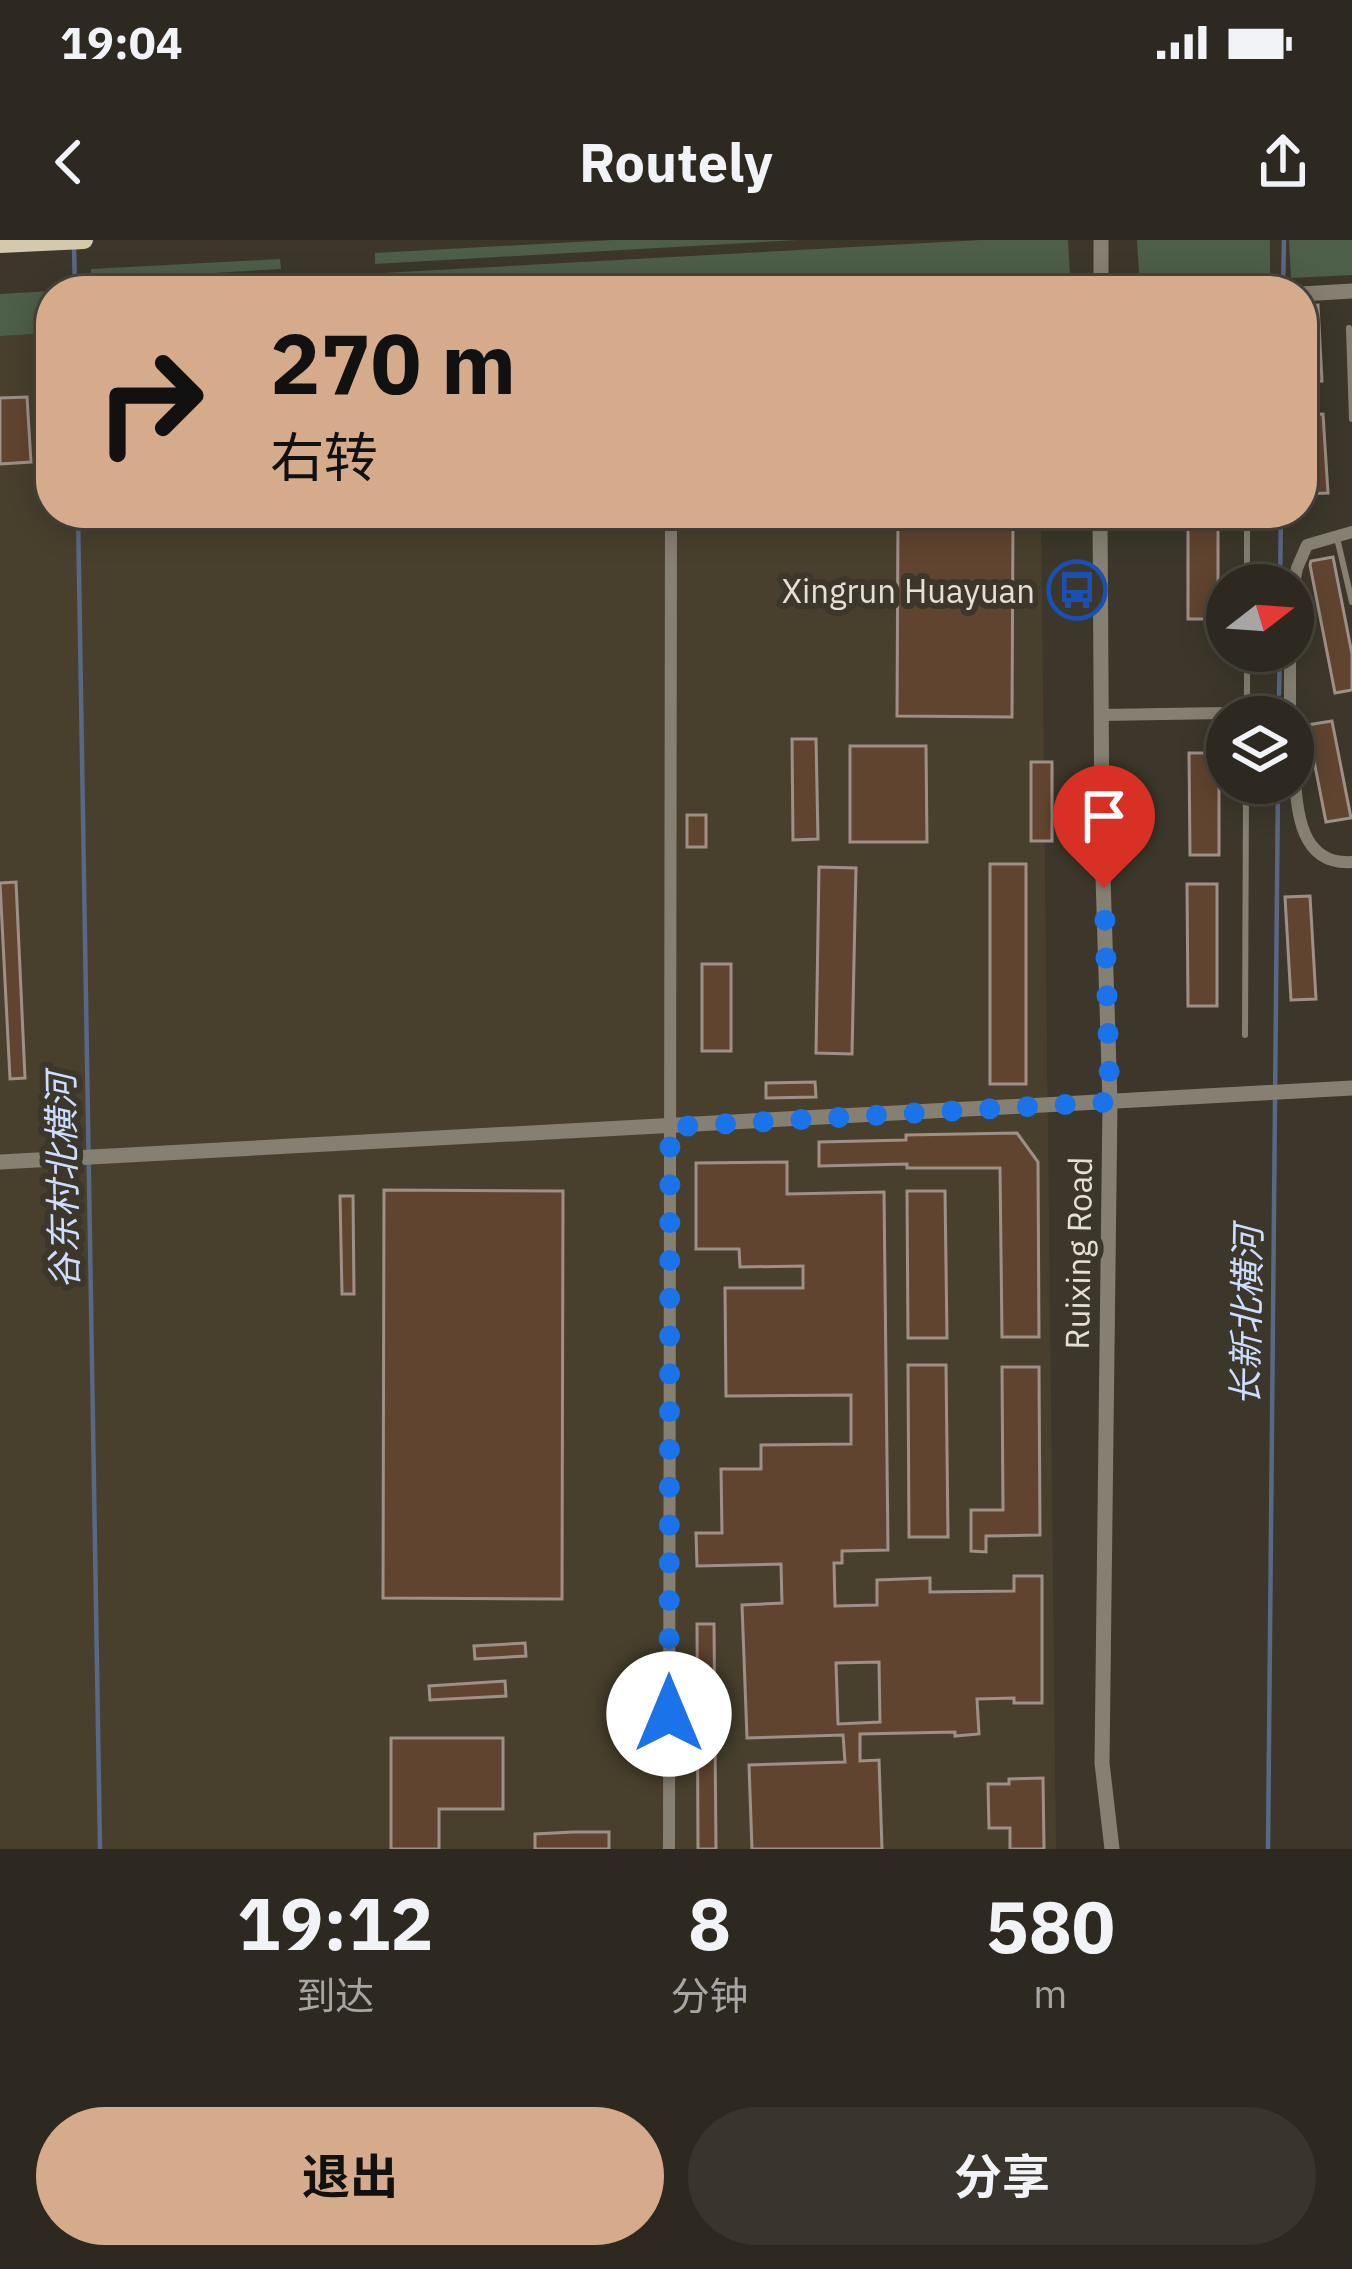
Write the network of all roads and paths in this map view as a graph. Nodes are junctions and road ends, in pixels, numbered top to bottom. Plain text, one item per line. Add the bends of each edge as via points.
1 (84, 240) edge
2 (1100, 240) edge
3 (61, 241) edge
4 (0, 244) edge
5 (1101, 276) edge
6 (1352, 291) edge
7 (1317, 293) edge
8 (1349, 328) dead end
9 (1352, 419) edge
10 (671, 528) edge
11 (1100, 528) edge
12 (1247, 528) edge
13 (1352, 532) edge
14 (1336, 534) junction
15 (1247, 564) edge
16 (1299, 564) edge
17 (1352, 602) edge
18 (1101, 715) junction
19 (1206, 715) edge
20 (1246, 804) edge
21 (1298, 804) edge
22 (1352, 862) edge
23 (1245, 1035) dead end
24 (1352, 1088) edge
25 (1110, 1102) junction
26 (670, 1127) junction
27 (0, 1162) edge
28 (669, 1849) edge
29 (1112, 1849) edge

1 - 3 main road
2 - 5 street
3 - 4 main road
6 - 7 street
8 - 9 lane
10 - 26 street
11 - 18 street, Ruixing Road
12 - 15 lane
13 - 14 street
14 - 16 street via 1307,544
14 - 17 lane
18 - 19 street
18 - 25 street, Ruixing Road
20 - 23 lane
21 - 22 street via 1319,855
24 - 25 street
25 - 26 street
25 - 29 street, Ruixing Road via 1102,1763
26 - 27 street
26 - 28 street

